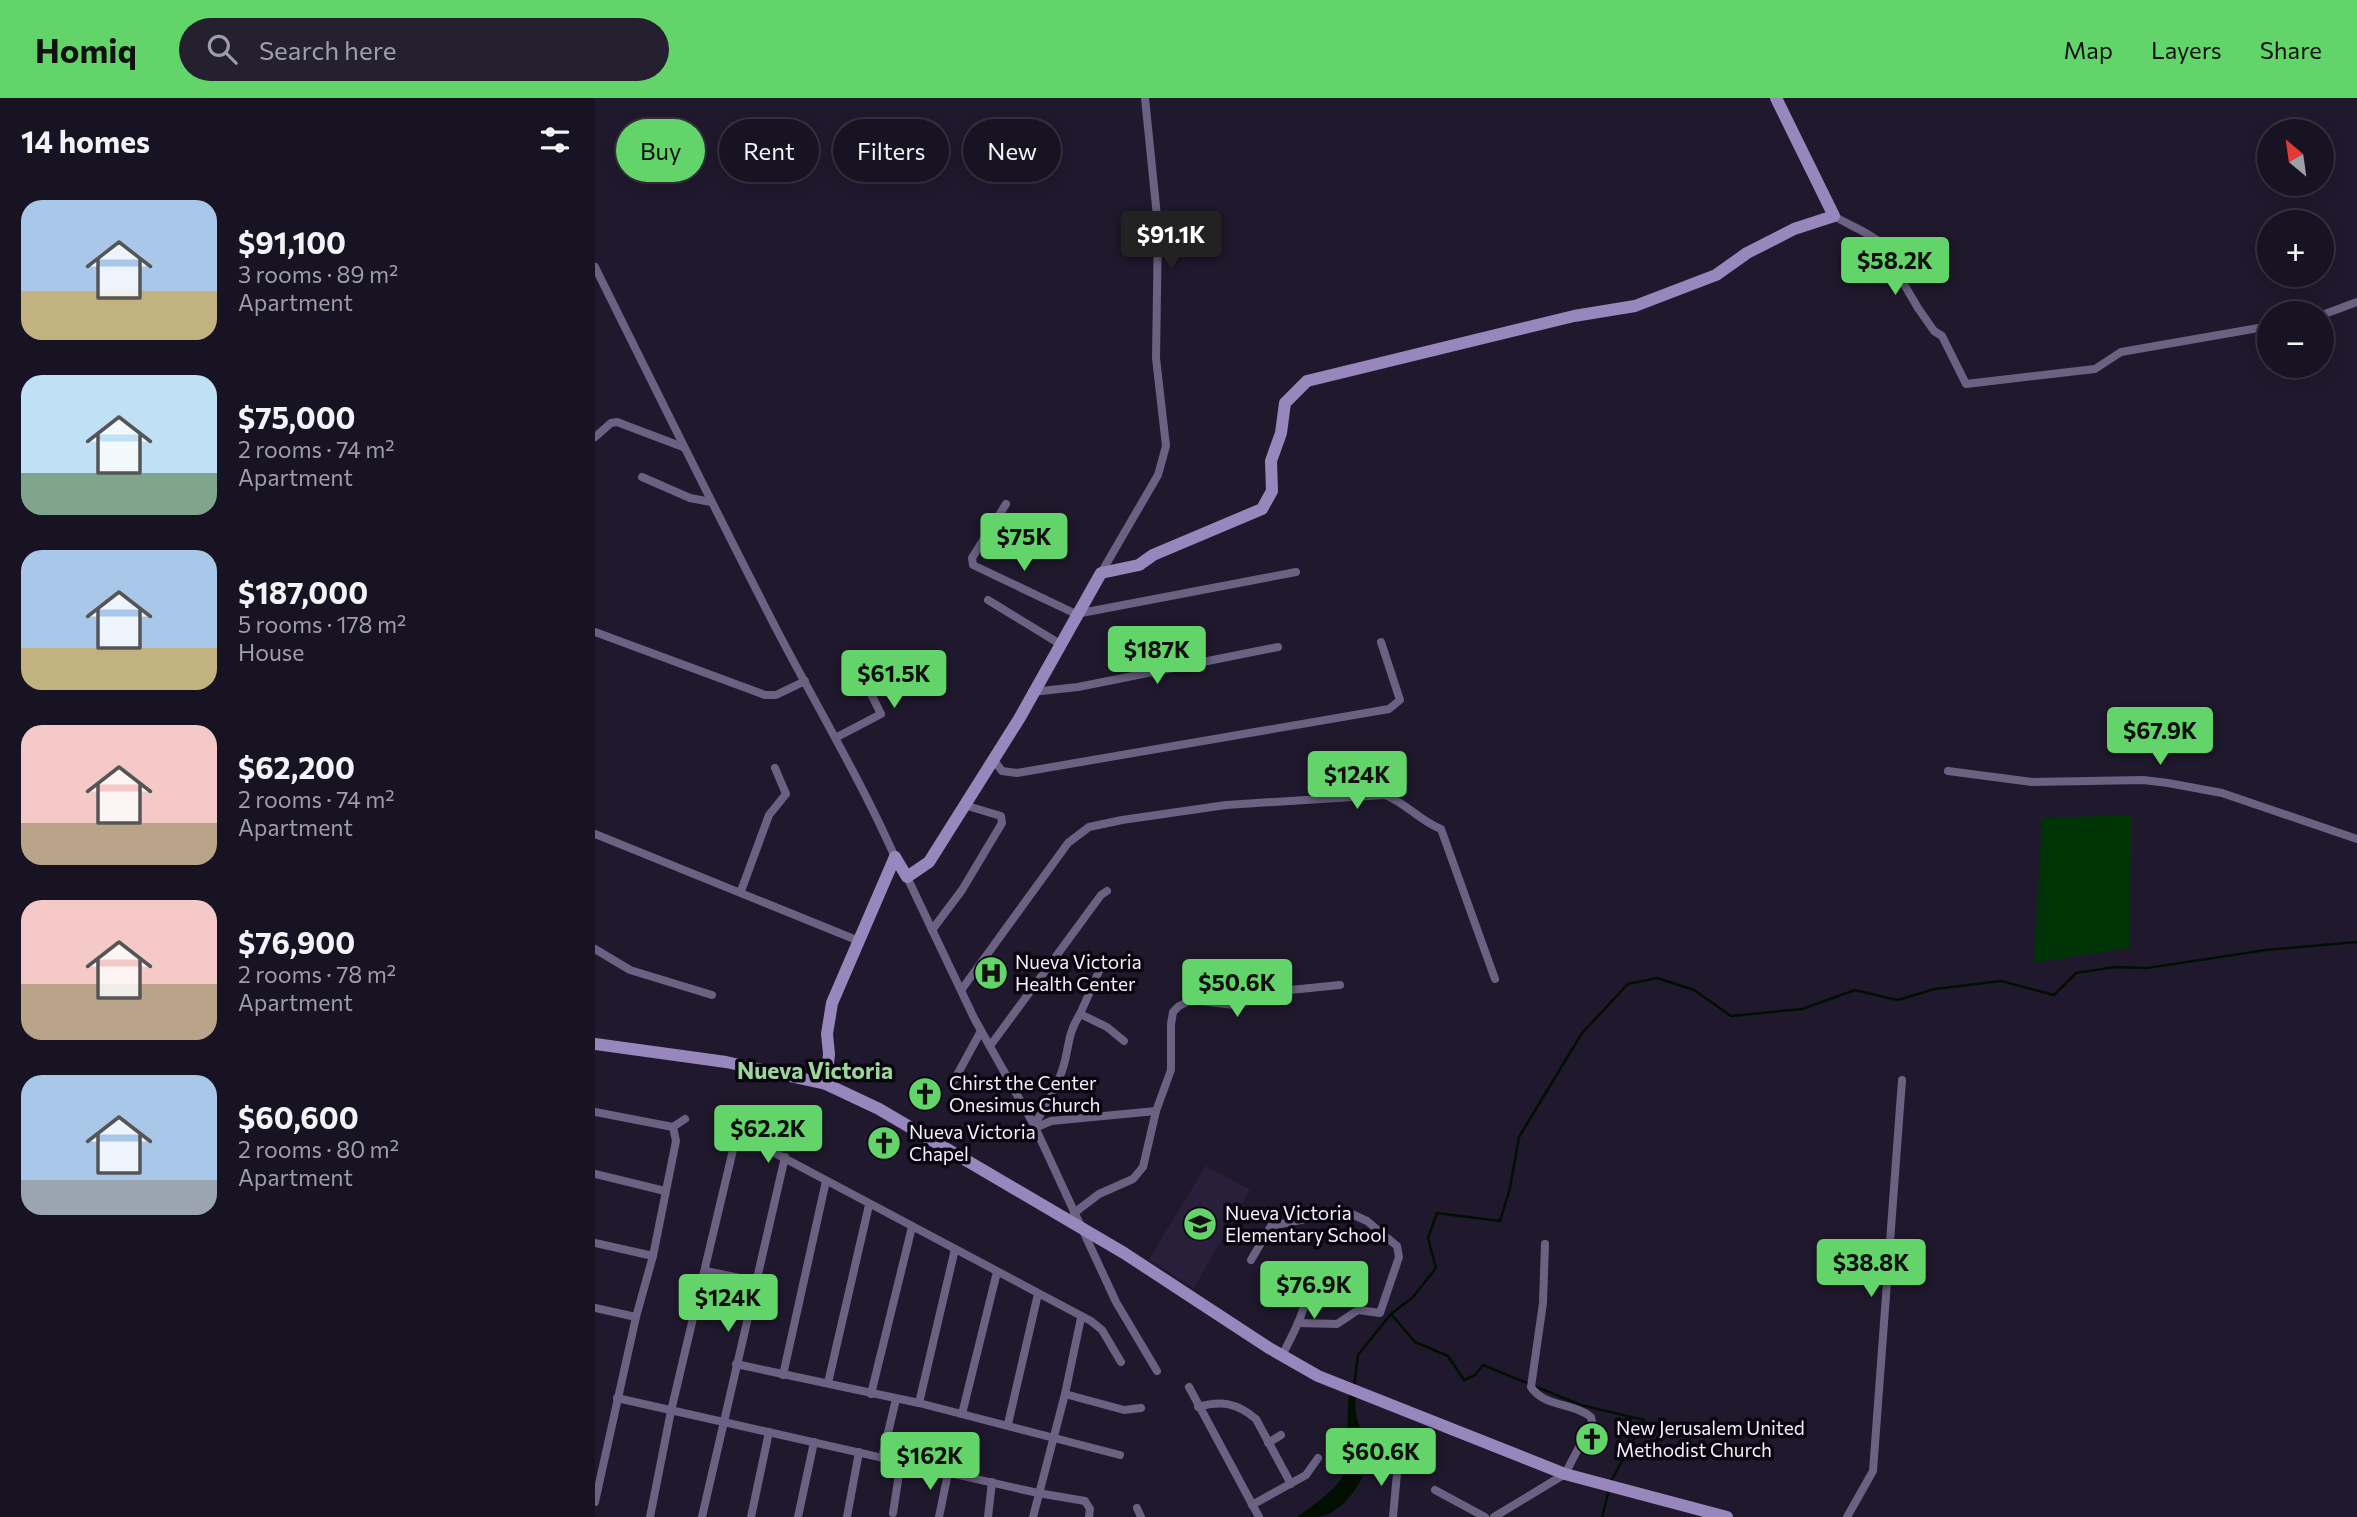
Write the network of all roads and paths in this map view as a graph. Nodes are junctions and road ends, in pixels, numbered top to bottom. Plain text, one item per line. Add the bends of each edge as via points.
1 (1145, 98) edge
2 (1776, 98) edge
3 (1834, 216) junction
4 (595, 267) edge
5 (2357, 302) edge
6 (2334, 310) edge
7 (2257, 328) edge
8 (595, 437) edge
9 (683, 447) junction
10 (642, 477) dead end
11 (711, 502) junction
12 (1006, 504) dead end
13 (1296, 572) dead end
14 (1101, 573) junction
15 (989, 600) dead end
16 (1076, 614) junction
17 (595, 632) edge
18 (1381, 642) dead end
19 (1061, 644) junction
20 (1277, 647) dead end
21 (850, 666) dead end
22 (805, 681) junction
23 (1033, 692) junction
24 (837, 737) junction
25 (993, 759) junction
26 (775, 768) dead end
27 (1948, 771) dead end
28 (964, 805) junction
29 (595, 834) edge
30 (2357, 839) edge
31 (895, 857) junction
32 (907, 877) junction
33 (741, 891) junction
34 (1107, 891) dead end
35 (932, 930) junction
36 (859, 940) junction
37 (595, 950) edge
38 (1104, 960) dead end
39 (1495, 979) dead end
40 (1339, 985) dead end
41 (961, 989) junction
42 (712, 995) dead end
43 (1080, 1014) junction
44 (981, 1031) junction
45 (1124, 1041) dead end
46 (595, 1044) edge
47 (991, 1046) junction
48 (1902, 1080) dead end
49 (826, 1084) junction
50 (951, 1086) dead end
51 (1156, 1111) junction
52 (595, 1112) edge
53 (685, 1119) dead end
54 (673, 1127) junction
55 (1034, 1127) junction
56 (785, 1157) junction
57 (595, 1174) edge
58 (826, 1181) junction
59 (665, 1191) junction
60 (869, 1205) junction
61 (1074, 1213) junction
62 (912, 1227) junction
63 (1083, 1232) junction
64 (595, 1243) edge
65 (1545, 1244) dead end
66 (955, 1249) junction
67 (653, 1256) junction
68 (1251, 1260) dead end
69 (706, 1271) junction
70 (997, 1272) junction
71 (754, 1281) junction
72 (1305, 1282) dead end
73 (1038, 1294) junction
74 (595, 1308) edge
75 (636, 1317) junction
76 (1081, 1318) junction
77 (1297, 1323) junction
78 (1282, 1356) junction
79 (1121, 1362) dead end
80 (736, 1364) junction
81 (1157, 1371) dead end
82 (783, 1375) junction
83 (828, 1384) junction
84 (1189, 1387) dead end
85 (871, 1394) junction
86 (1065, 1394) junction
87 (617, 1398) junction
88 (896, 1399) junction
89 (919, 1403) junction
90 (1198, 1407) junction
91 (1142, 1408) dead end
92 (671, 1411) junction
93 (961, 1414) junction
94 (722, 1422) junction
95 (1008, 1424) junction
96 (769, 1432) junction
97 (1281, 1435) dead end
98 (1054, 1436) junction
99 (814, 1442) junction
100 (1268, 1443) junction
101 (859, 1452) junction
102 (1120, 1455) dead end
103 (882, 1458) junction
104 (1318, 1458) dead end
105 (901, 1461) junction
106 (1398, 1462) dead end
107 (948, 1473) junction
108 (1565, 1474) junction
109 (992, 1482) junction
110 (1291, 1484) junction
111 (1435, 1490) dead end
112 (1038, 1493) junction
113 (595, 1502) edge
114 (1252, 1505) junction
115 (893, 1513) dead end
116 (650, 1517) edge
117 (702, 1517) edge
118 (751, 1517) edge
119 (798, 1517) edge
120 (847, 1517) edge
121 (939, 1517) edge
122 (988, 1517) edge
123 (1033, 1517) edge
124 (1089, 1517) edge
125 (1259, 1517) edge
126 (1393, 1517) edge
127 (1485, 1517) edge
128 (1494, 1517) edge
129 (1727, 1517) edge
130 (1847, 1517) edge

1 - 14 street via 1158,226 1156,358 1166,446 1158,475
2 - 3 street
3 - 7 street via 1879,242 1918,308 1942,336 1966,384 2095,369 2121,352
3 - 14 street via 1794,229 1716,275 1635,306 1574,316 1307,381 1285,403 1271,461 1272,491 1262,509 1139,565
4 - 9 street
5 - 6 street
8 - 9 street via 617,422
9 - 11 street
10 - 11 street
11 - 22 street
12 - 16 street via 972,558 973,565
13 - 16 street
14 - 16 street
15 - 19 street
16 - 19 street
17 - 22 street via 765,695 776,695
18 - 25 street via 1400,700 1389,709 1017,773 1002,771
19 - 23 street
20 - 23 street
21 - 24 street via 861,674 881,714
22 - 24 street
23 - 25 street
24 - 31 street
25 - 28 street
26 - 33 street via 786,794 769,815
27 - 30 street via 2032,782 2168,783 2223,793
28 - 32 street via 929,862
28 - 35 street via 1001,816 1002,823
29 - 33 street
31 - 32 street
31 - 36 street
32 - 35 street
33 - 36 street
34 - 47 street
35 - 41 street
36 - 49 street via 829,1012
37 - 42 street via 630,970
38 - 43 street
39 - 41 street via 1441,829 1417,817 1399,800 1385,796 1226,805 1090,827 1068,843
40 - 51 street via 1290,990 1234,1005 1191,1000 1179,1006 1171,1024 1171,1070
41 - 44 street
43 - 45 street
43 - 55 street via 1069,1032 1067,1055 1053,1093
44 - 47 street
44 - 50 street
46 - 49 street via 726,1062
47 - 55 street
48 - 130 street via 1873,1471
49 - 63 street via 879,1109
51 - 55 street via 1051,1121
51 - 61 street via 1148,1153 1137,1176 1099,1194
52 - 54 street
53 - 54 street
54 - 59 street via 676,1141
55 - 61 street
56 - 58 street
56 - 69 street via 737,1133
56 - 71 street
57 - 59 street
58 - 60 street
58 - 82 street
59 - 67 street
60 - 62 street
60 - 83 street
61 - 63 street
62 - 66 street
62 - 85 street
63 - 78 street
63 - 81 street via 1116,1302
64 - 67 street
65 - 108 street via 1543,1303 1531,1387 1540,1399 1591,1417
66 - 70 street
66 - 89 street
67 - 75 street
68 - 77 street via 1271,1226 1345,1211 1367,1221 1397,1246 1399,1257 1380,1313 1358,1310 1337,1324
69 - 71 street
69 - 92 street
70 - 73 street
70 - 93 street
71 - 80 street
72 - 77 street via 1308,1295
73 - 76 street
73 - 95 street
74 - 75 street
75 - 87 street
76 - 79 street via 1102,1330
76 - 86 street
77 - 78 street
78 - 108 street via 1341,1386
80 - 82 street
80 - 94 street
82 - 83 street
83 - 85 street
84 - 90 street
85 - 88 street
86 - 91 street via 1124,1410
86 - 98 street
87 - 92 street
87 - 113 street
88 - 89 street
88 - 103 street
89 - 93 street
90 - 100 street via 1218,1401 1242,1408 1256,1419
90 - 114 street
92 - 94 street
92 - 116 street
93 - 95 street
94 - 96 street
94 - 117 street
95 - 98 street
96 - 99 street
96 - 118 street
97 - 100 street
98 - 102 street
98 - 112 street
99 - 101 street
99 - 119 street
100 - 110 street
101 - 103 street
101 - 120 street
103 - 105 street
104 - 110 street via 1306,1475
105 - 107 street
105 - 115 street
106 - 126 street
107 - 109 street
107 - 121 street
108 - 128 street
108 - 129 street
109 - 112 street
109 - 122 street
110 - 114 street
111 - 127 street
112 - 123 street
112 - 124 street via 1085,1501
114 - 125 street

